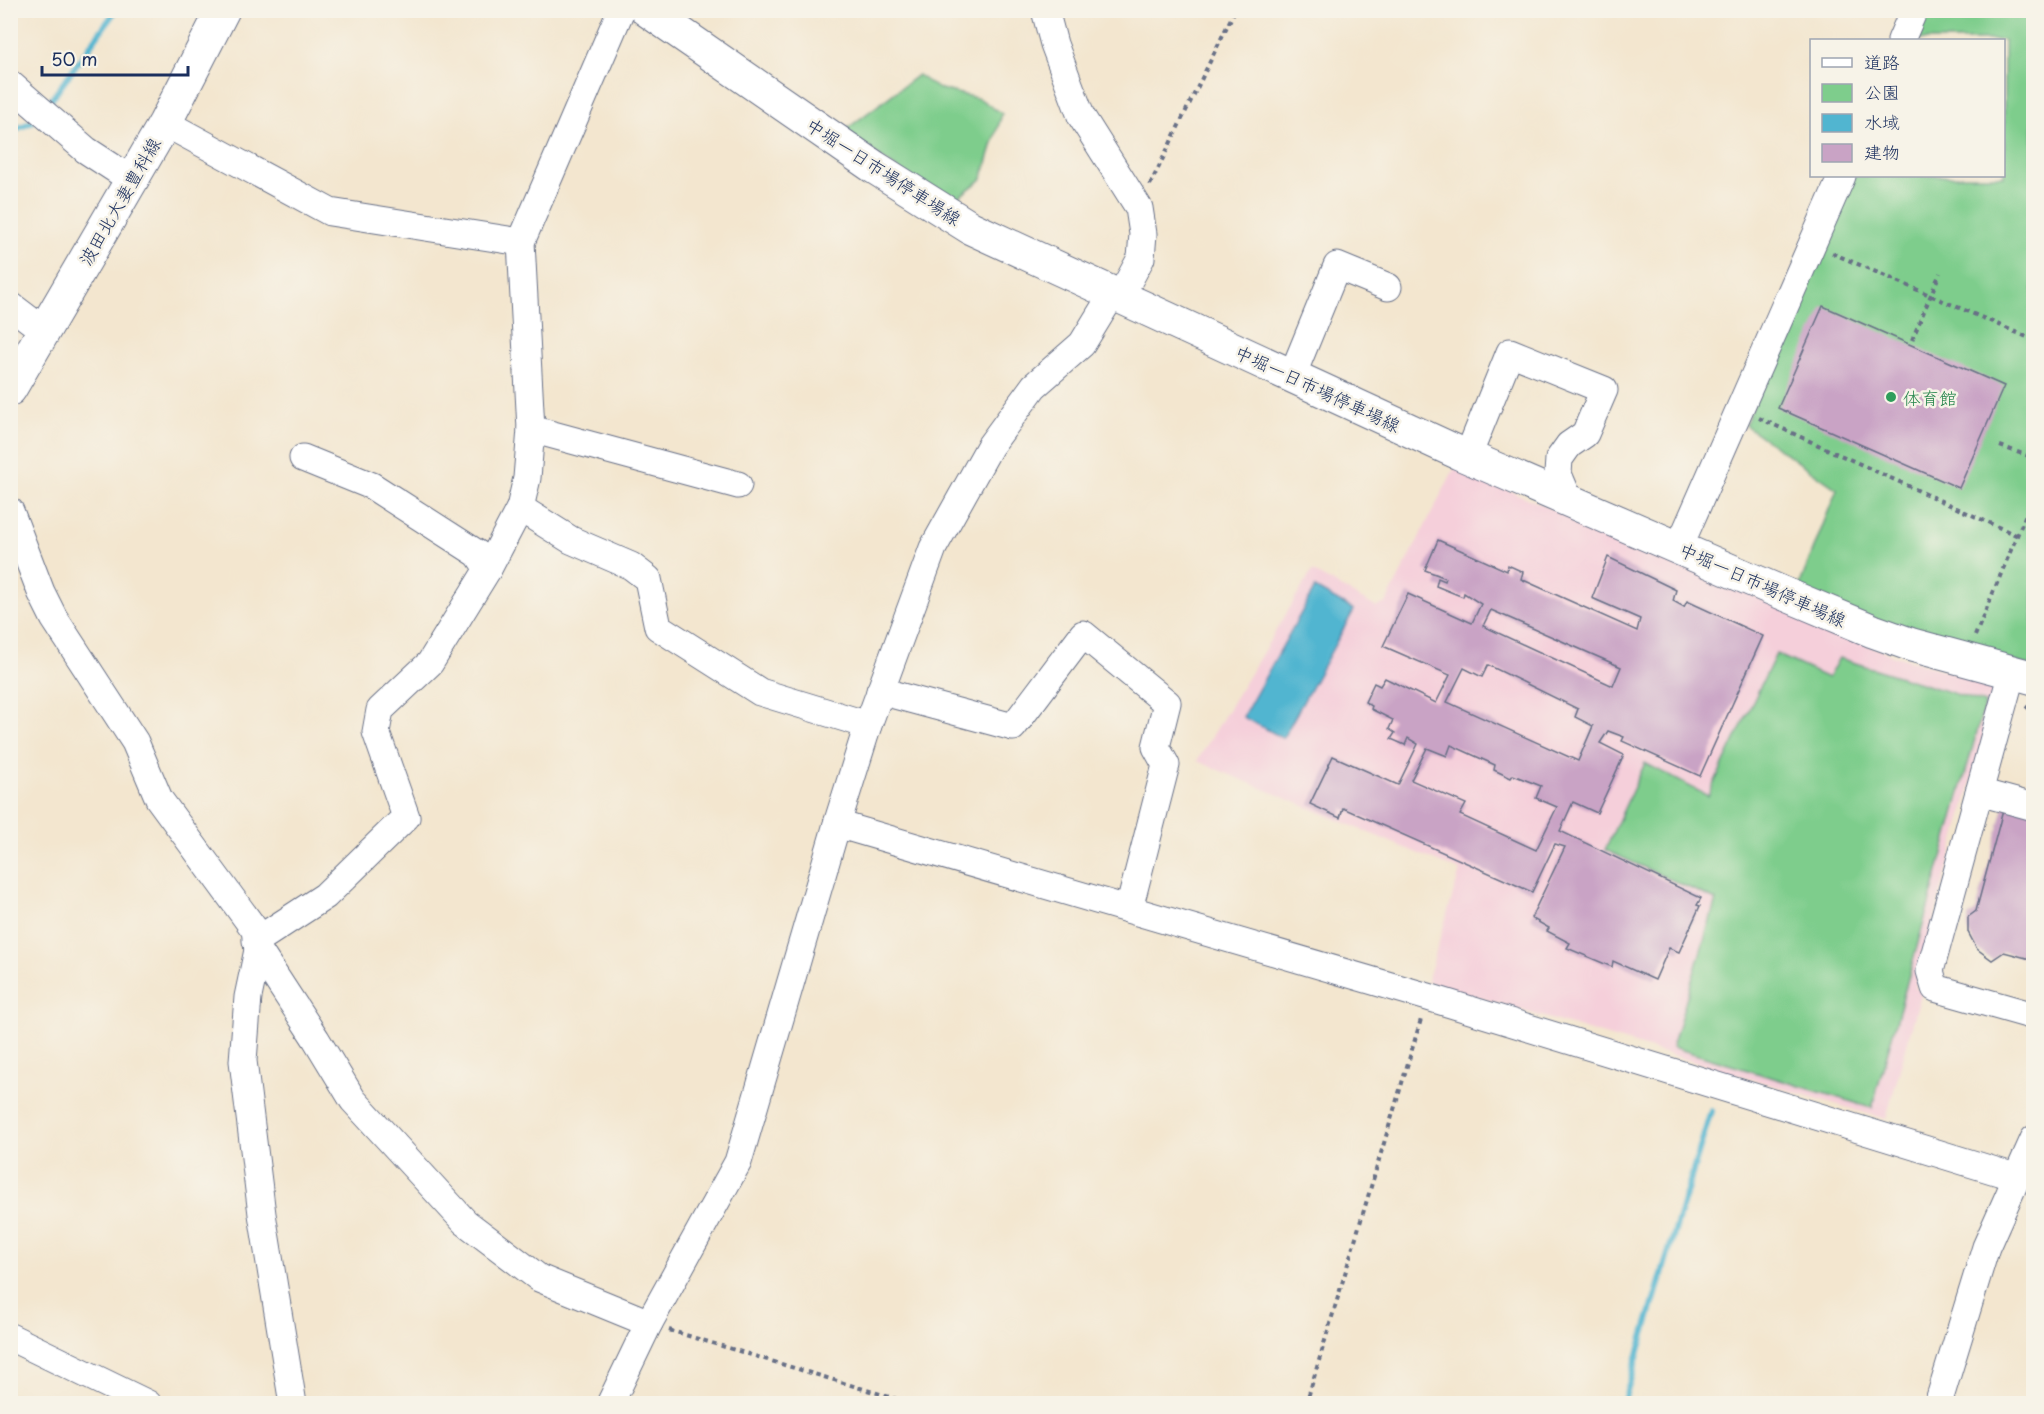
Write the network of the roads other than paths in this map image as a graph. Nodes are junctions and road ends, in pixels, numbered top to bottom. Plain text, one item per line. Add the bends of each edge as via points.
1 (224, 10) edge
2 (621, 10) edge
3 (647, 10) edge
4 (1045, 10) edge
5 (1914, 10) edge
6 (1901, 39) edge
7 (10, 84) edge
8 (165, 123) junction
9 (1842, 177) edge
10 (132, 180) junction
11 (521, 242) junction
12 (1388, 287) dead end
13 (1115, 295) junction
14 (10, 305) edge
15 (44, 330) junction
16 (1292, 376) junction
17 (10, 389) edge
18 (531, 429) junction
19 (1468, 456) junction
20 (303, 458) dead end
21 (738, 485) dead end
22 (1569, 500) junction
23 (520, 508) junction
24 (10, 511) edge
25 (1679, 547) junction
26 (488, 569) junction
27 (2023, 675) edge
28 (880, 691) junction
29 (868, 726) junction
30 (1979, 792) junction
31 (2034, 807) edge
32 (837, 824) junction
33 (1129, 909) junction
34 (257, 945) junction
35 (2034, 1016) edge
36 (2034, 1139) edge
37 (2015, 1177) junction
38 (649, 1323) junction
39 (10, 1337) edge
40 (148, 1404) edge
41 (293, 1404) edge
42 (610, 1404) edge
43 (1938, 1404) edge

1 - 8 main road, 波田北大妻豊科線
2 - 11 street
3 - 13 main road, 中堀一日市場停車場線 via 874,167 971,228
4 - 13 street via 1081,116 1139,208 1141,258
5 - 6 street
7 - 10 street via 86,150
8 - 10 main road, 波田北大妻豊科線
8 - 11 street via 330,212
9 - 25 street
10 - 15 main road, 波田北大妻豊科線
11 - 18 street
12 - 16 street via 1337,266
13 - 16 main road, 中堀一日市場停車場線
13 - 28 street via 1082,344 1034,386 990,446 933,548
14 - 15 street
15 - 17 main road, 波田北大妻豊科線
16 - 19 main road, 中堀一日市場停車場線
18 - 21 street
18 - 23 street
19 - 22 main road, 中堀一日市場停車場線
19 - 22 street via 1510,352 1604,390 1585,434 1569,445 1559,459 1558,474
20 - 26 street via 372,486 478,554
22 - 25 main road, 中堀一日市場停車場線
23 - 26 street
23 - 29 street via 571,540 631,566 648,579 658,627 760,692
24 - 34 street via 54,618 135,742 159,799 255,930
25 - 27 main road, 中堀一日市場停車場線 via 1873,631
26 - 34 street via 430,663 380,710 376,732 406,817 325,896
27 - 30 street
28 - 29 street
28 - 33 street via 1013,727 1083,634 1167,703 1156,747 1166,765
29 - 32 street
30 - 31 street
30 - 35 street via 1930,970 1935,988
32 - 33 street
32 - 38 street via 738,1162
33 - 37 street
34 - 38 street via 353,1100 465,1222 539,1278
34 - 41 street via 243,1061 262,1214
36 - 37 street
37 - 43 street via 1986,1247
38 - 42 street
39 - 40 street

